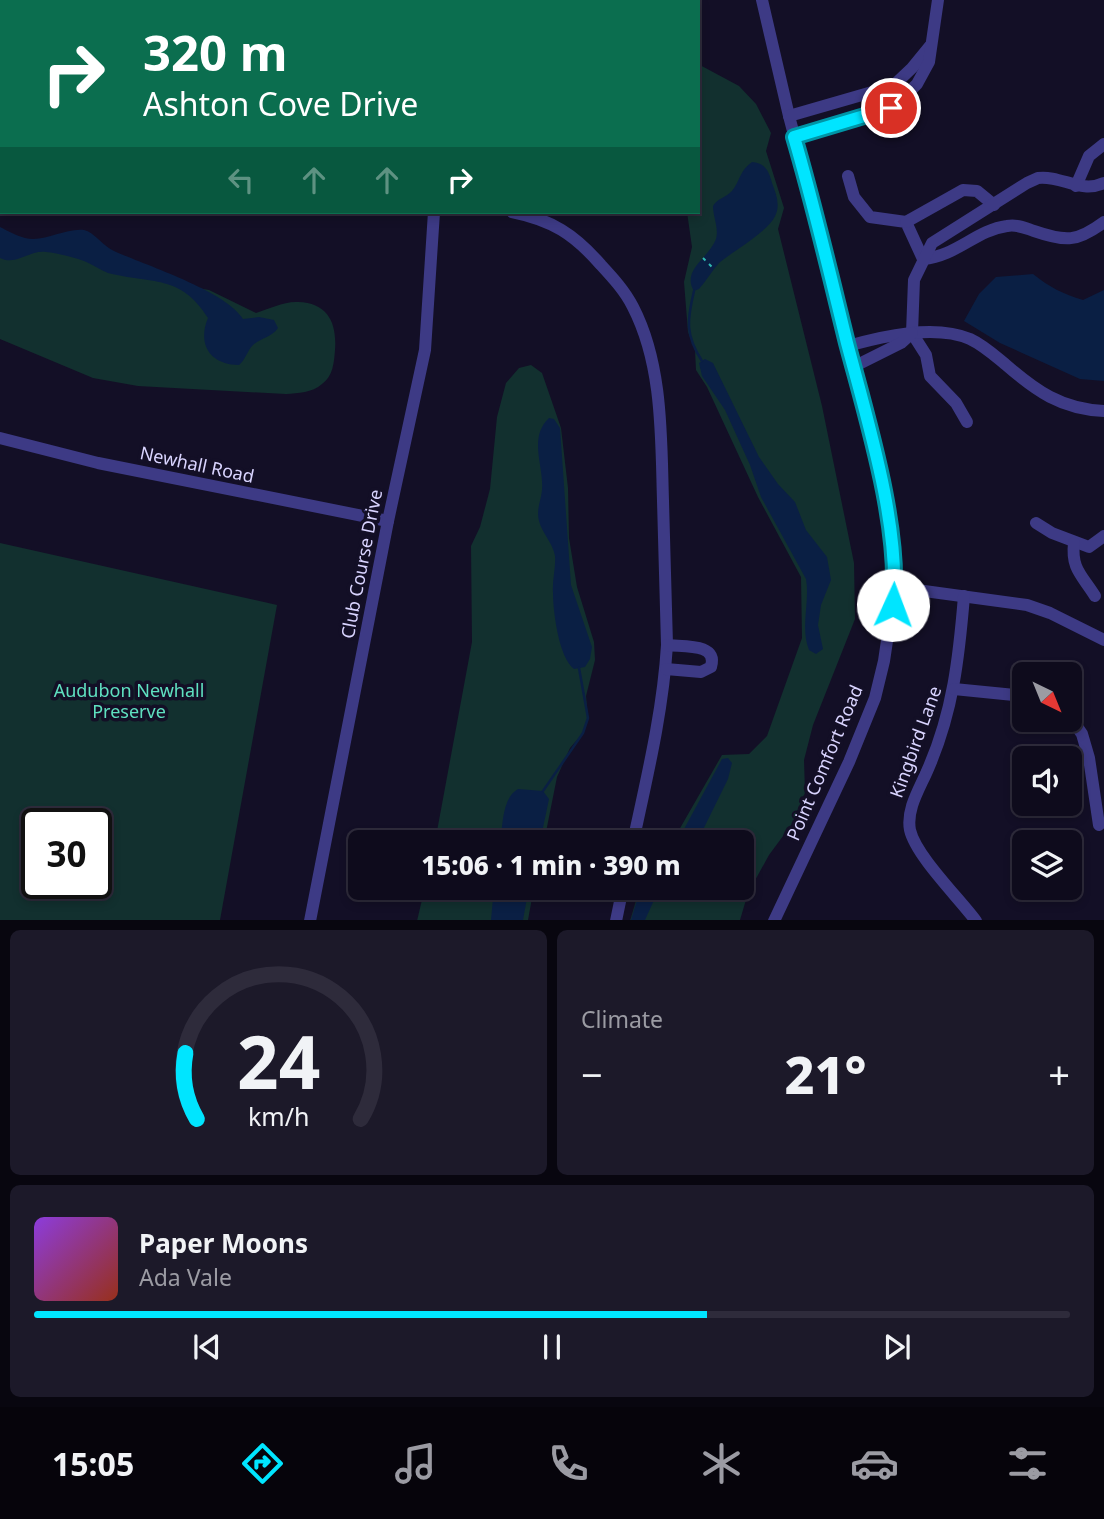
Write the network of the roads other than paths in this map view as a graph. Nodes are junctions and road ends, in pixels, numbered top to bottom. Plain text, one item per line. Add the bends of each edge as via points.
1 (762, 0) edge
2 (938, 0) edge
3 (930, 46) junction
4 (893, 86) junction
5 (902, 99) junction
6 (821, 107) junction
7 (789, 116) junction
8 (825, 126) junction
9 (794, 137) junction
10 (1104, 144) edge
11 (848, 176) dead end
12 (1104, 183) edge
13 (1076, 186) junction
14 (994, 205) junction
15 (434, 214) edge
16 (522, 214) edge
17 (906, 222) junction
18 (1104, 222) edge
19 (923, 259) junction
20 (912, 333) junction
21 (848, 346) junction
22 (855, 366) junction
23 (1104, 411) edge
24 (967, 422) dead end
25 (0, 438) edge
26 (388, 521) junction
27 (1036, 523) dead end
28 (1104, 536) edge
29 (1074, 543) junction
30 (895, 587) junction
31 (964, 596) junction
32 (1096, 596) dead end
33 (1104, 640) edge
34 (667, 645) junction
35 (666, 669) junction
36 (954, 689) junction
37 (1012, 695) edge
38 (1081, 732) edge
39 (1099, 824) dead end
40 (636, 830) edge
41 (621, 900) edge
42 (310, 920) edge
43 (616, 920) edge
44 (774, 920) edge
45 (976, 920) edge

1 - 7 street, Point Comfort Road
2 - 3 street
3 - 4 street
3 - 5 street via 924,74
4 - 5 street
4 - 6 street
5 - 8 street via 886,110
6 - 7 street
6 - 8 street
7 - 9 street, Point Comfort Road
8 - 9 street
9 - 21 street, Point Comfort Road
10 - 13 street via 1089,156
11 - 17 street via 854,197 870,217
12 - 13 street
13 - 14 street via 1038,178
14 - 17 street via 977,191 963,190
14 - 19 street via 938,238
15 - 26 street, Club Course Drive via 425,350
16 - 34 street via 565,230 587,249 618,285 642,327 660,418
17 - 19 street
18 - 19 street via 1087,235 1071,238 1006,226 939,258
19 - 20 street via 914,280
20 - 21 street
20 - 22 street
20 - 23 street via 967,338 1047,397
20 - 24 street via 926,355 930,376
21 - 22 street, Point Comfort Road
22 - 30 street, Point Comfort Road via 883,491
25 - 26 street, Newhall Road via 98,463
26 - 42 street, Club Course Drive
27 - 29 street
28 - 29 street via 1089,547
29 - 32 street via 1076,569
30 - 31 street
30 - 44 street, Point Comfort Road via 875,698
31 - 33 street via 1027,605
31 - 36 street, Kingbird Lane
34 - 35 street
34 - 35 street via 706,649 713,661 706,670
35 - 40 street
36 - 37 street
36 - 45 street, Kingbird Lane via 910,811 910,829 916,846
38 - 39 street
41 - 43 street

